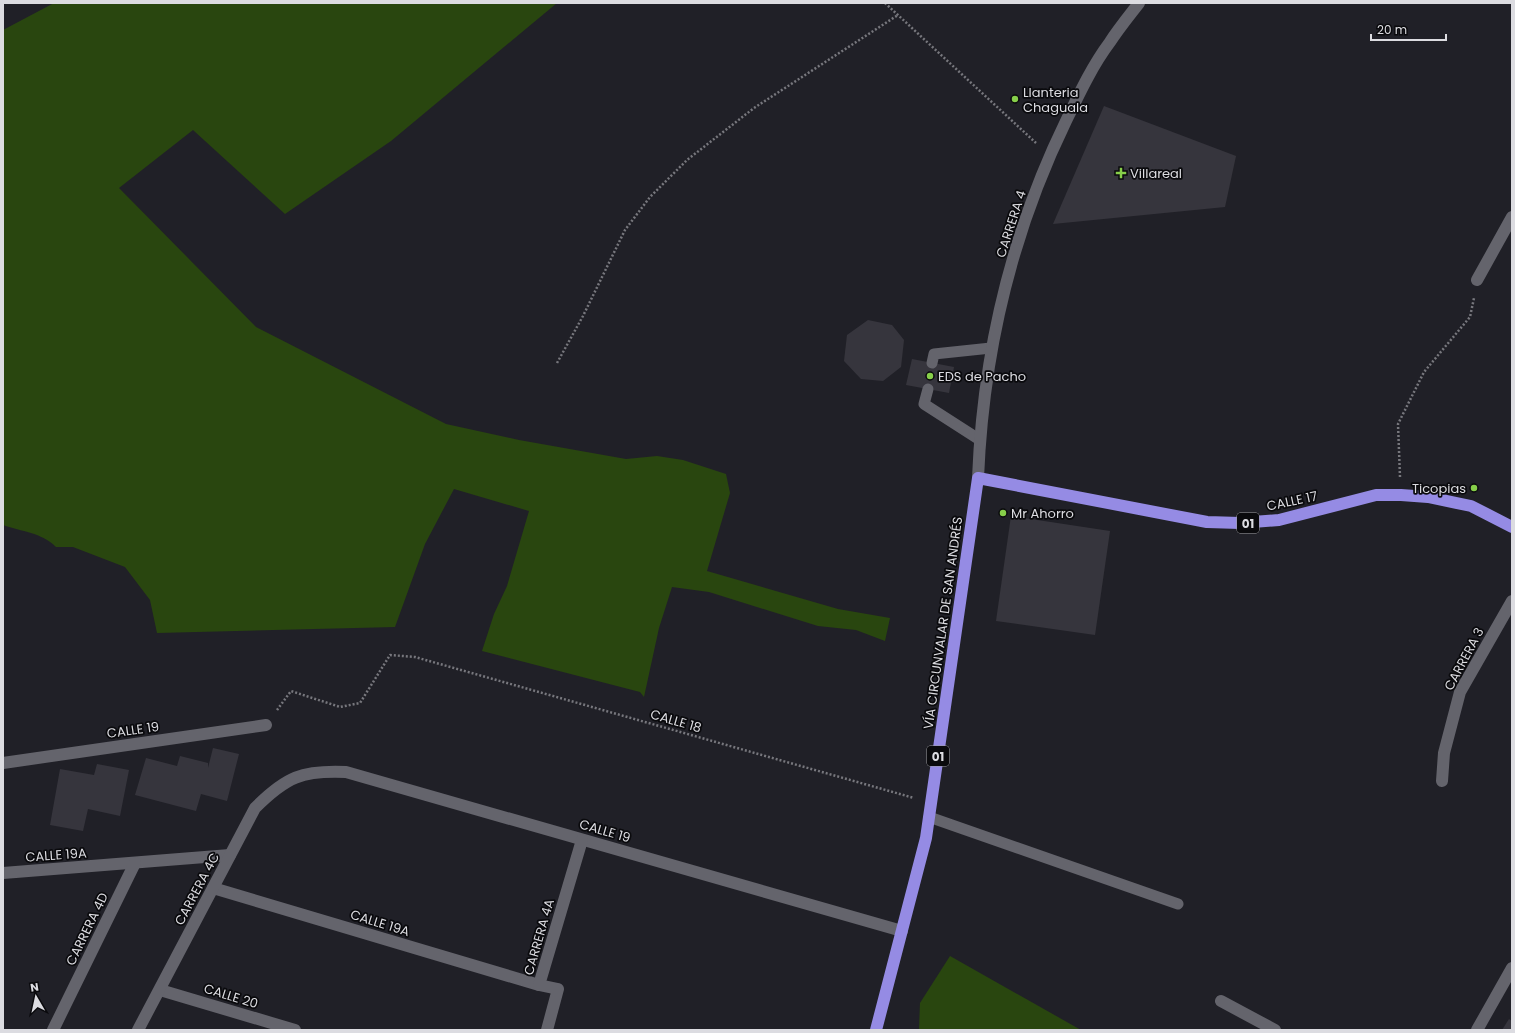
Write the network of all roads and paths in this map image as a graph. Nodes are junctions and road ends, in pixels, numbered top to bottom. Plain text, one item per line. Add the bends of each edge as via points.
1 (885, 3) edge
2 (1139, 3) edge
3 (898, 15) junction
4 (1049, 155) junction
5 (1512, 217) edge
6 (1477, 280) joint
7 (991, 348) junction
8 (557, 363) dead end
9 (932, 363) dead end
10 (928, 389) dead end
11 (980, 440) junction
12 (978, 478) junction
13 (1401, 495) junction
14 (1512, 527) edge
15 (1512, 601) edge
16 (266, 724) joint
17 (3, 763) edge
18 (298, 776) joint
19 (1442, 781) dead end
20 (931, 803) junction
21 (929, 817) junction
22 (582, 840) junction
23 (230, 855) junction
24 (135, 863) junction
25 (3, 872) edge
26 (213, 888) junction
27 (1178, 904) dead end
28 (902, 931) junction
29 (1510, 976) edge
30 (539, 985) junction
31 (160, 990) junction
32 (1221, 1001) dead end
33 (53, 1030) edge
34 (138, 1030) edge
35 (295, 1030) edge
36 (547, 1030) edge
37 (876, 1030) edge
38 (1275, 1030) edge
39 (1477, 1030) edge

1 - 3 path
2 - 4 street, CARRERA 4 via 1109,42 1080,92
3 - 4 path
3 - 8 path via 754,108 687,160 650,197 625,230
4 - 7 street, CARRERA 4 via 1022,227
5 - 6 street
6 - 13 path via 1470,317 1424,372 1398,424
7 - 9 lane via 934,354
7 - 11 street, CARRERA 4
10 - 11 lane via 924,404
11 - 12 street, CARRERA 4
12 - 13 highway, CALLE 17 / 01 via 1207,522 1279,520 1376,496
12 - 20 highway, VÍA CIRCUNVALAR DE SAN ANDRÉS / 01
13 - 14 highway, CALLE 17 / 01 via 1428,497 1472,506
15 - 19 street, CARRERA 3 via 1460,692 1444,753
16 - 17 street, CALLE 19
16 - 20 path, CALLE 18 via 291,691 340,707 360,703 390,655 415,657
18 - 22 street, CALLE 19 via 323,771 346,772
18 - 23 street, CARRERA 4C via 274,789 255,808
20 - 21 highway, VÍA CIRCUNVALAR DE SAN ANDRÉS / 01
21 - 27 lane
21 - 28 highway, VÍA CIRCUNVALAR DE SAN ANDRÉS / 01
22 - 28 street, CALLE 19
22 - 30 street, CARRERA 4A
23 - 24 street, CALLE 19A
23 - 26 street, CARRERA 4C
24 - 25 street, CALLE 19A
24 - 33 street, CARRERA 4D
26 - 30 street, CALLE 19A
26 - 31 street, CARRERA 4C
28 - 37 highway, VÍA CIRCUNVALAR DE SAN ANDRÉS / 01
29 - 39 street
30 - 36 street, CARRERA 4A via 558,989
31 - 34 street, CARRERA 4C
31 - 35 street, CALLE 20
32 - 38 street

